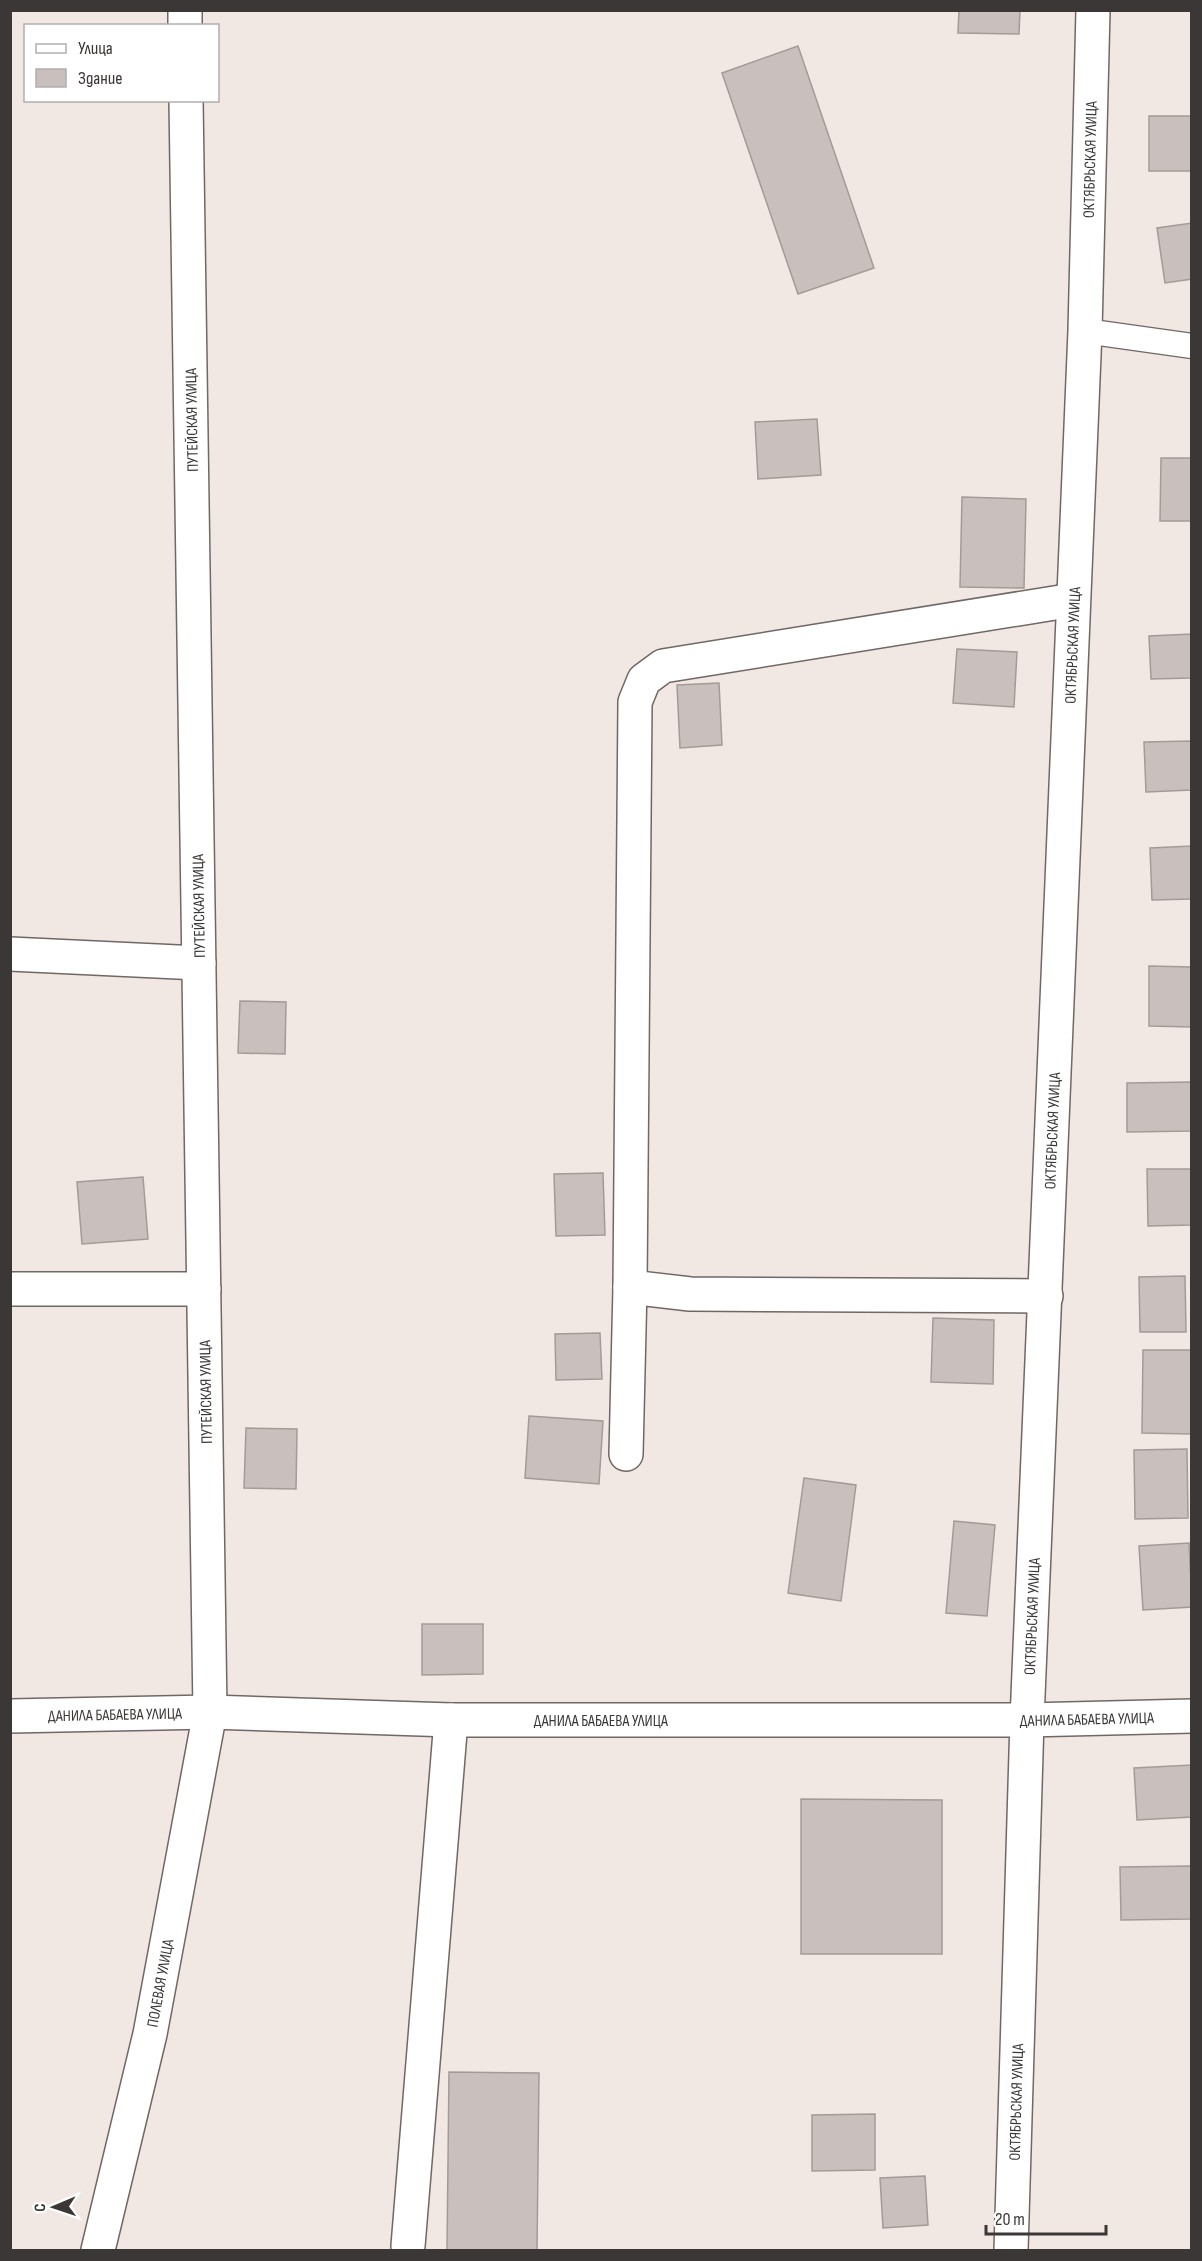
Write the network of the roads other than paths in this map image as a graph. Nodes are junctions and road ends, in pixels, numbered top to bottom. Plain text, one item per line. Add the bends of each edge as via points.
1 (1093, 10) edge
2 (186, 102) edge
3 (1085, 331) junction
4 (1191, 346) edge
5 (1073, 600) junction
6 (10, 954) edge
7 (199, 963) junction
8 (630, 1287) junction
9 (10, 1289) edge
10 (204, 1289) junction
11 (1046, 1296) junction
12 (626, 1454) dead end
13 (210, 1712) junction
14 (10, 1716) edge
15 (1191, 1716) edge
16 (451, 1720) junction
17 (1027, 1720) junction
18 (408, 2246) dead end
19 (98, 2250) edge
20 (1011, 2250) edge

1 - 3 street, ОКТЯБРЬСКАЯ УЛИЦА
2 - 7 street, ПУТЕЙСКАЯ УЛИЦА
3 - 4 lane
3 - 5 street, ОКТЯБРЬСКАЯ УЛИЦА
5 - 8 street via 663,666 644,680 635,702
5 - 11 street, ОКТЯБРЬСКАЯ УЛИЦА
6 - 7 street
7 - 10 street, ПУТЕЙСКАЯ УЛИЦА
8 - 11 street via 690,1294
8 - 12 street
9 - 10 street
10 - 13 street, ПУТЕЙСКАЯ УЛИЦА
11 - 17 street, ОКТЯБРЬСКАЯ УЛИЦА
13 - 14 street, ДАНИЛА БАБАЕВА УЛИЦА
13 - 16 street, ДАНИЛА БАБАЕВА УЛИЦА
13 - 19 street, ПОЛЕВАЯ УЛИЦА via 150,2034
15 - 17 street, ДАНИЛА БАБАЕВА УЛИЦА
16 - 17 street, ДАНИЛА БАБАЕВА УЛИЦА
16 - 18 street
17 - 20 street, ОКТЯБРЬСКАЯ УЛИЦА

